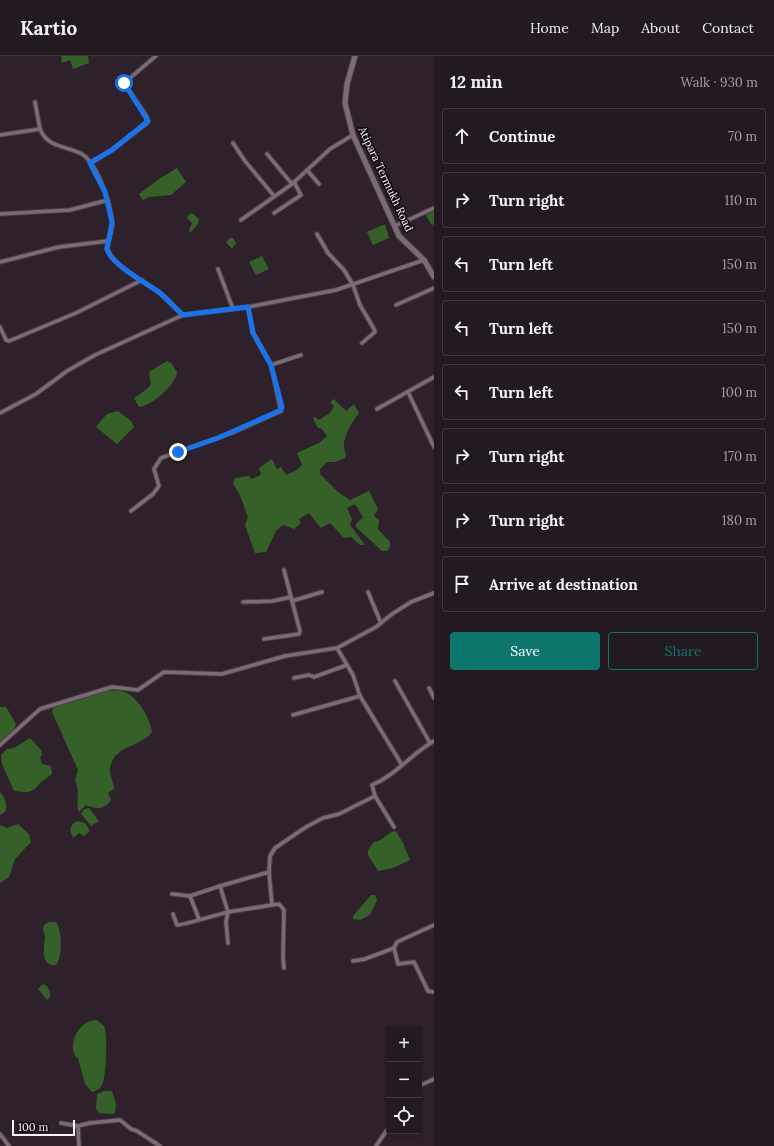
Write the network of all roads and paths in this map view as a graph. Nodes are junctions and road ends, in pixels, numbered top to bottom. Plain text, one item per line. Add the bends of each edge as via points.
1 (156, 56) edge
2 (355, 56) edge
3 (35, 102) dead end
4 (40, 129) junction
5 (0, 135) edge
6 (353, 135) junction
7 (233, 143) dead end
8 (267, 154) dead end
9 (90, 163) junction
10 (307, 170) junction
11 (293, 183) junction
12 (319, 184) dead end
13 (274, 196) junction
14 (108, 200) junction
15 (434, 208) edge
16 (274, 213) dead end
17 (0, 214) edge
18 (240, 220) dead end
19 (395, 226) junction
20 (317, 234) dead end
21 (108, 242) junction
22 (424, 260) junction
23 (0, 262) edge
24 (218, 269) dead end
25 (434, 277) edge
26 (142, 280) junction
27 (353, 285) junction
28 (434, 288) edge
29 (396, 305) dead end
30 (248, 307) junction
31 (233, 309) junction
32 (183, 315) junction
33 (0, 328) edge
34 (362, 343) dead end
35 (301, 355) dead end
36 (271, 365) junction
37 (434, 377) edge
38 (408, 392) junction
39 (377, 409) dead end
40 (0, 413) edge
41 (434, 447) edge
42 (131, 512) dead end
43 (284, 570) dead end
44 (322, 592) dead end
45 (368, 592) dead end
46 (434, 593) edge
47 (292, 599) junction
48 (243, 602) dead end
49 (381, 623) junction
50 (264, 639) dead end
51 (337, 648) junction
52 (347, 665) junction
53 (294, 678) dead end
54 (395, 681) dead end
55 (429, 688) dead end
56 (360, 696) junction
57 (434, 698) edge
58 (292, 715) dead end
59 (432, 742) edge
60 (0, 745) edge
61 (402, 765) junction
62 (375, 796) junction
63 (394, 827) dead end
64 (269, 872) junction
65 (220, 886) junction
66 (172, 894) dead end
67 (190, 896) junction
68 (272, 905) junction
69 (228, 912) junction
70 (173, 914) dead end
71 (200, 919) junction
72 (434, 924) edge
73 (228, 943) dead end
74 (394, 948) junction
75 (353, 961) dead end
76 (284, 968) dead end
77 (434, 992) edge
78 (434, 1079) edge
79 (422, 1085) edge
80 (61, 1123) dead end
81 (78, 1126) junction
82 (386, 1131) edge
83 (0, 1134) edge
84 (9, 1146) edge
85 (79, 1146) edge
86 (160, 1146) edge
87 (376, 1146) edge

1 - 9 street via 124,83 147,117 147,124
2 - 6 main road, Atipara Termukh Road via 345,103
3 - 4 street
4 - 5 street
4 - 9 street via 48,141 80,153
6 - 10 street via 330,149
6 - 19 main road, Atipara Termukh Road
7 - 13 street
8 - 11 street
9 - 14 street
10 - 11 street
10 - 12 street
11 - 13 street
11 - 16 street via 301,195
13 - 18 street
14 - 17 street via 70,210
14 - 21 street via 112,222
15 - 19 street
19 - 22 main road, Atipara Termukh Road via 399,236
20 - 27 street
21 - 23 street via 59,247
21 - 26 street via 107,249 111,257
22 - 25 main road, Atipara Termukh Road
22 - 27 street
24 - 31 street
26 - 32 street
26 - 33 street via 76,313 9,341
27 - 30 street
27 - 34 street via 360,305 375,332
28 - 29 street
30 - 31 street
30 - 36 street via 253,333
31 - 32 street
32 - 40 street via 95,355 67,371 36,394
35 - 36 street
36 - 42 street via 281,410 223,436 161,458 154,469 159,486
37 - 38 street
38 - 39 street
38 - 41 street
43 - 47 street
44 - 47 street
45 - 49 street
46 - 49 street via 411,602
47 - 48 street
47 - 50 street via 299,634
49 - 51 street
51 - 52 street
51 - 60 street via 285,656 222,674 164,672 138,690 112,687 40,709
52 - 53 street via 314,677 309,675
52 - 56 street
54 - 59 street
55 - 57 street
56 - 58 street
56 - 61 street
59 - 61 street
61 - 62 street via 390,776 372,785
62 - 63 street
62 - 64 street via 339,814 323,818 291,836 275,848 270,856
64 - 65 street
64 - 68 street
65 - 67 street
65 - 69 street
66 - 67 street
67 - 71 street
68 - 69 street
68 - 76 street via 279,904 284,910
69 - 71 street
69 - 73 street
70 - 71 street via 177,925 180,926
72 - 74 street via 398,942
74 - 75 street via 366,959
74 - 77 street via 398,964 414,962 428,991
78 - 79 street
80 - 81 street
81 - 85 street
81 - 86 street via 120,1120
82 - 87 street
83 - 84 street

